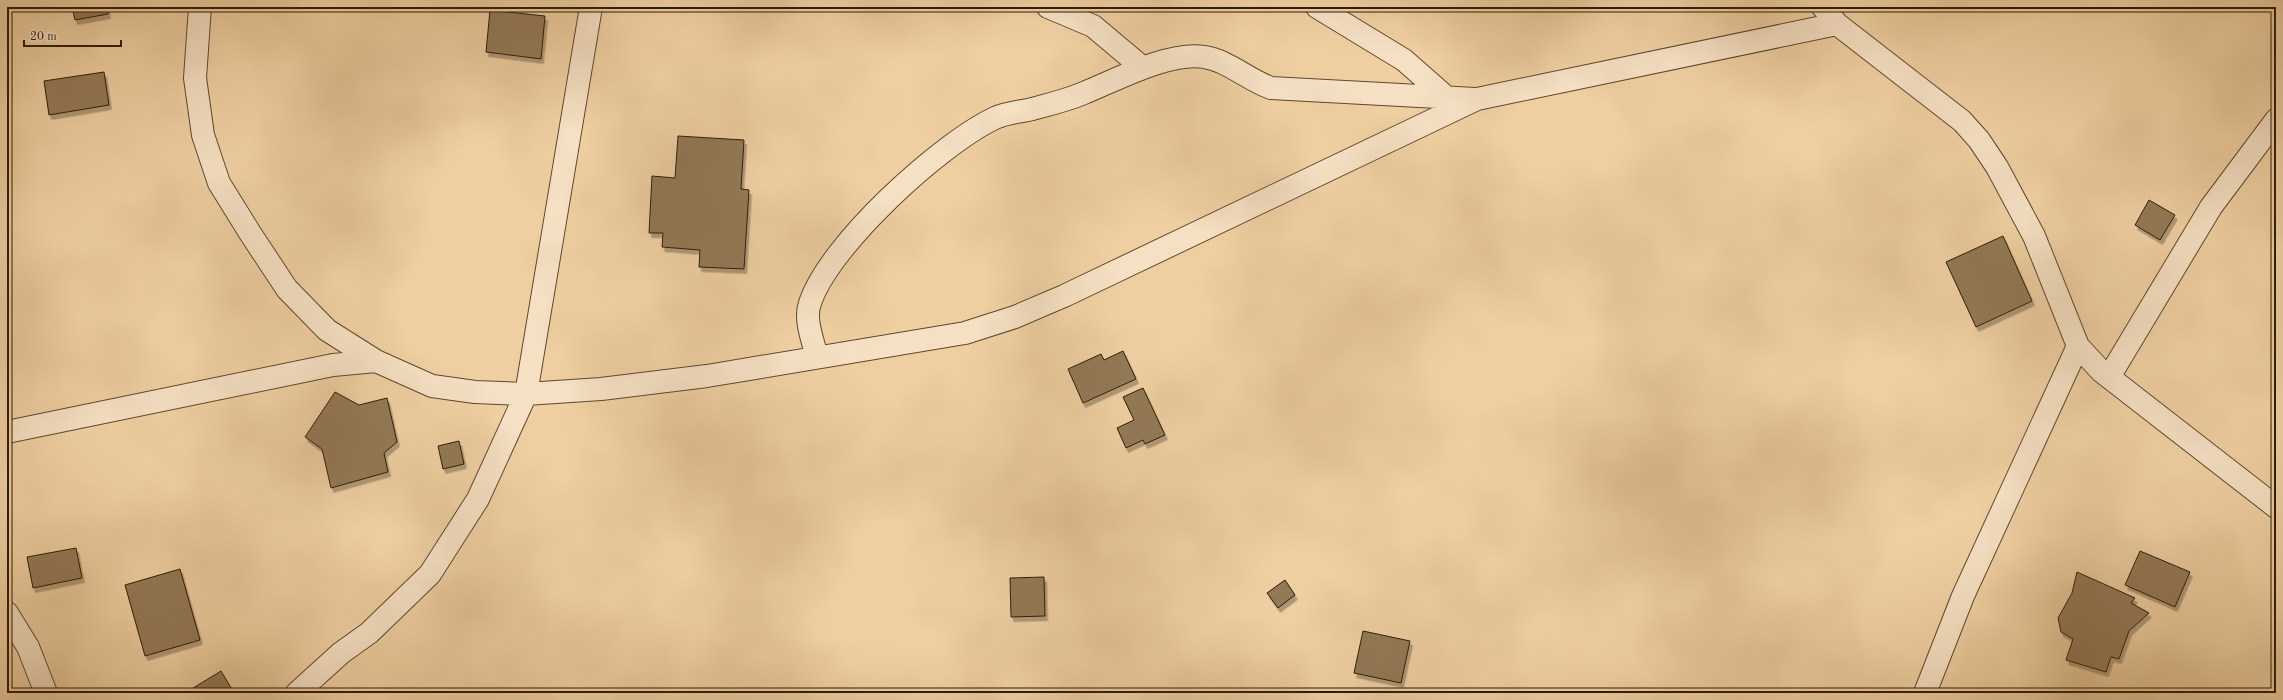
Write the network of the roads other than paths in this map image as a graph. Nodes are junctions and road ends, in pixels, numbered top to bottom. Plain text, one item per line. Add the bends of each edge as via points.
1 (200, 7) edge
2 (591, 7) edge
3 (1048, 7) edge
4 (1316, 7) edge
5 (1823, 7) edge
6 (1837, 24) junction
7 (1143, 68) junction
8 (1446, 97) junction
9 (1477, 99) junction
10 (2276, 120) edge
11 (2078, 346) junction
12 (817, 357) junction
13 (376, 361) junction
14 (2108, 377) junction
15 (526, 394) junction
16 (7, 432) edge
17 (2276, 507) edge
18 (7, 613) edge
19 (46, 693) edge
20 (297, 693) edge
21 (1925, 693) edge

1 - 13 street via 195,78 203,135 219,183 287,289 327,330
2 - 15 street
3 - 7 street via 1093,26
4 - 8 street via 1404,60
5 - 6 street
6 - 9 street
6 - 11 street via 1962,121 1979,140 1997,167 2034,236
7 - 8 street via 1180,58 1204,56 1271,88
7 - 12 street via 1061,102 997,116 973,129 892,195 841,252 821,280 809,304 808,321
8 - 9 street
9 - 12 street via 1154,255 1015,317 965,333
10 - 14 street via 2211,207
11 - 14 street
11 - 21 street via 1963,596
12 - 15 street via 707,376
13 - 15 street via 432,386 475,392
13 - 16 street via 333,365
14 - 17 street
15 - 20 street via 478,499 430,574 370,633 341,653
18 - 19 street via 28,647

